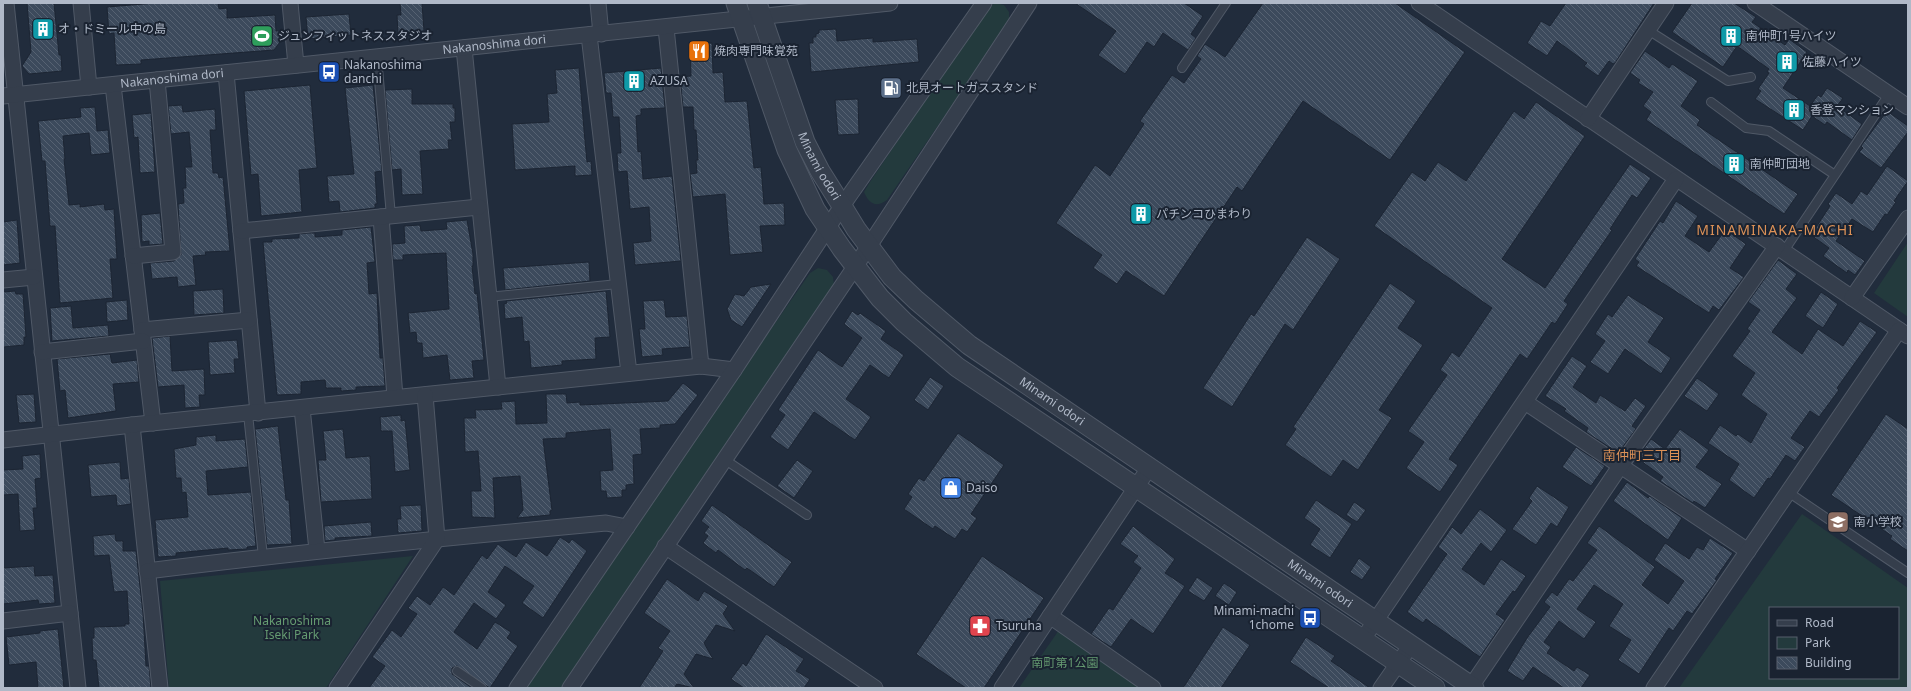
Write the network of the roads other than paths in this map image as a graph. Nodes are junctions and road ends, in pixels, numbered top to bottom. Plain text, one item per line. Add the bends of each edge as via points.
1 (6, 3) edge
2 (81, 3) edge
3 (290, 3) edge
4 (598, 3) edge
5 (890, 3) edge
6 (984, 3) edge
7 (1029, 3) edge
8 (1226, 3) edge
9 (1419, 3) edge
10 (1666, 3) edge
11 (1755, 3) edge
12 (760, 9) edge
13 (738, 10) edge
14 (666, 28) junction
15 (1648, 30) junction
16 (595, 34) junction
17 (464, 48) junction
18 (377, 57) junction
19 (296, 65) junction
20 (1182, 68) dead end
21 (226, 73) junction
22 (1751, 77) dead end
23 (158, 80) junction
24 (113, 86) junction
25 (88, 87) junction
26 (1889, 94) junction
27 (9, 96) edge
28 (1711, 102) dead end
29 (1908, 107) edge
30 (1588, 119) junction
31 (1835, 175) junction
32 (1676, 179) junction
33 (842, 206) junction
34 (479, 207) junction
35 (386, 216) junction
36 (1908, 218) edge
37 (827, 228) junction
38 (241, 231) junction
39 (869, 246) junction
40 (1780, 248) junction
41 (133, 256) junction
42 (854, 266) junction
43 (34, 277) junction
44 (3, 280) edge
45 (618, 284) junction
46 (488, 297) junction
47 (1852, 298) junction
48 (249, 320) junction
49 (1903, 333) edge
50 (142, 335) junction
51 (42, 352) junction
52 (701, 366) junction
53 (734, 370) junction
54 (629, 373) junction
55 (498, 387) junction
56 (425, 394) junction
57 (395, 397) junction
58 (1525, 402) junction
59 (302, 408) junction
60 (253, 413) junction
61 (153, 423) junction
62 (132, 425) junction
63 (51, 435) junction
64 (3, 440) edge
65 (724, 460) junction
66 (1621, 465) junction
67 (1150, 468) junction
68 (1137, 487) junction
69 (1788, 492) junction
70 (807, 515) dead end
71 (627, 527) junction
72 (437, 539) junction
73 (665, 546) junction
74 (316, 550) junction
75 (1748, 551) junction
76 (263, 557) junction
77 (147, 571) junction
78 (1908, 573) edge
79 (70, 613) junction
80 (1050, 616) junction
81 (3, 621) edge
82 (1375, 621) junction
83 (1363, 639) junction
84 (1411, 644) junction
85 (1398, 663) junction
86 (457, 671) dead end
87 (1472, 687) edge
88 (78, 688) edge
89 (160, 688) edge
90 (337, 688) edge
91 (482, 688) edge
92 (517, 688) edge
93 (570, 688) edge
94 (875, 688) edge
95 (1002, 688) edge
96 (1153, 688) edge
97 (1382, 688) edge
98 (1435, 688) edge
99 (1654, 688) edge

1 - 27 street
2 - 25 street
3 - 19 street
4 - 16 street
5 - 12 street, Nakanoshima dori via 804,13
6 - 33 street
7 - 39 street
8 - 20 lane
9 - 30 street
10 - 15 street
11 - 26 street
12 - 13 street, Nakanoshima dori
12 - 33 street, Minami odori via 805,142
13 - 14 street, Nakanoshima dori
13 - 37 street, Minami odori via 787,150 815,209
14 - 16 street, Nakanoshima dori
14 - 52 street
15 - 22 lane via 1728,81
15 - 30 street
16 - 17 street, Nakanoshima dori
16 - 45 street
17 - 18 street, Nakanoshima dori
17 - 34 street
18 - 19 street, Nakanoshima dori
18 - 35 lane
19 - 21 street, Nakanoshima dori
21 - 23 street, Nakanoshima dori
21 - 38 street
23 - 24 street, Nakanoshima dori
23 - 41 street via 173,252
24 - 25 street, Nakanoshima dori
24 - 41 street
25 - 27 street, Nakanoshima dori
26 - 29 street
26 - 31 lane
27 - 43 street
28 - 31 lane via 1746,128 1769,131
30 - 32 street
31 - 40 lane
32 - 40 street
32 - 58 street
33 - 37 street
33 - 39 street, Minami odori
34 - 35 street
34 - 46 street
35 - 38 street
35 - 57 street
36 - 47 street
37 - 42 street, Minami odori
37 - 53 street
38 - 48 street
39 - 42 street
39 - 67 street, Minami odori via 897,282 969,345
40 - 47 street
40 - 66 street
41 - 50 street
42 - 65 street
42 - 68 street, Minami odori via 904,322 958,367
43 - 44 street
43 - 51 street
45 - 46 lane
45 - 54 street
46 - 55 street
47 - 49 street
48 - 50 street
48 - 60 street
49 - 69 street
50 - 51 street
50 - 61 street
51 - 63 street
52 - 53 street
52 - 54 street
53 - 71 street
54 - 55 street
55 - 56 street
56 - 57 street
56 - 72 street
57 - 59 street
58 - 66 street
58 - 82 street
59 - 60 street
59 - 74 street
60 - 61 street
60 - 76 lane
61 - 62 street
62 - 63 street
62 - 77 street
63 - 64 street
63 - 79 street
65 - 70 lane
65 - 73 street
66 - 75 street
66 - 87 street
67 - 68 street
67 - 82 street, Minami odori
68 - 80 street
68 - 83 street, Minami odori
69 - 75 street
69 - 78 lane
71 - 72 street via 606,523
71 - 92 street
72 - 74 street
72 - 90 street
73 - 93 street
73 - 94 street
74 - 76 street
75 - 99 street
76 - 77 street
77 - 89 street
79 - 81 street
79 - 88 street
80 - 95 street
80 - 96 street
82 - 83 street
82 - 84 street, Minami odori
83 - 85 street, Minami odori
84 - 85 street
84 - 87 street, Minami odori
85 - 97 street
85 - 98 street, Minami odori
86 - 91 lane

